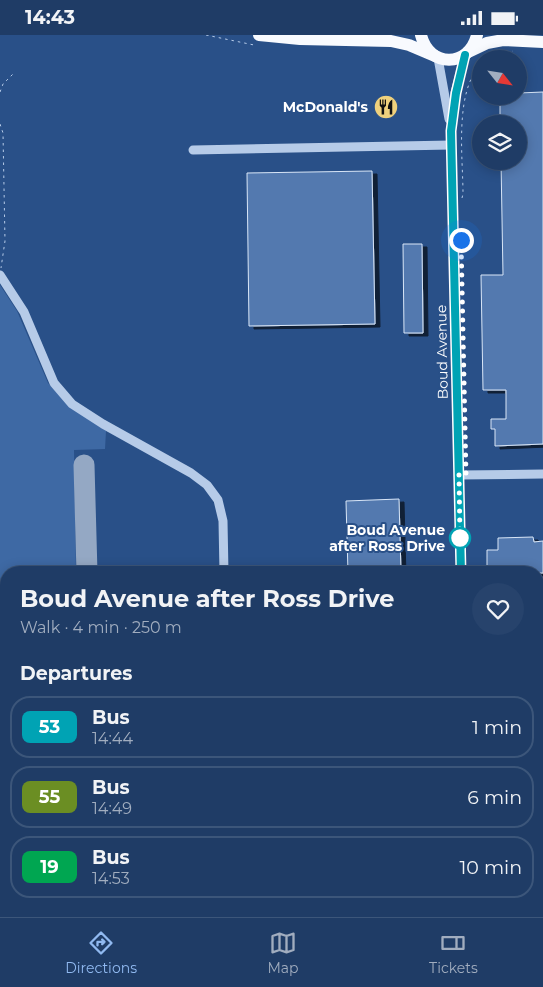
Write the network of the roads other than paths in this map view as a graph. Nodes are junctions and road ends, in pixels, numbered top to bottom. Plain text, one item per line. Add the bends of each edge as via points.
1 (259, 35) edge
2 (421, 35) edge
3 (477, 35) edge
4 (543, 42) edge
5 (467, 53) junction
6 (437, 57) junction
7 (451, 131) junction
8 (451, 145) junction
9 (193, 150) dead end
10 (0, 275) edge
11 (543, 474) edge
12 (459, 475) junction
13 (224, 566) edge
14 (461, 566) edge

1 - 6 main road via 391,41
2 - 6 main road via 428,51
3 - 5 main road
4 - 5 main road via 503,40 487,43
5 - 6 main road via 452,60
5 - 7 street, Boud Avenue via 456,93
6 - 7 street, Boud Avenue
7 - 8 street, Boud Avenue
8 - 9 street
8 - 12 street, Boud Avenue
10 - 13 street via 24,312 54,383 72,404 191,473 218,500 223,521
11 - 12 street
12 - 14 street, Boud Avenue

